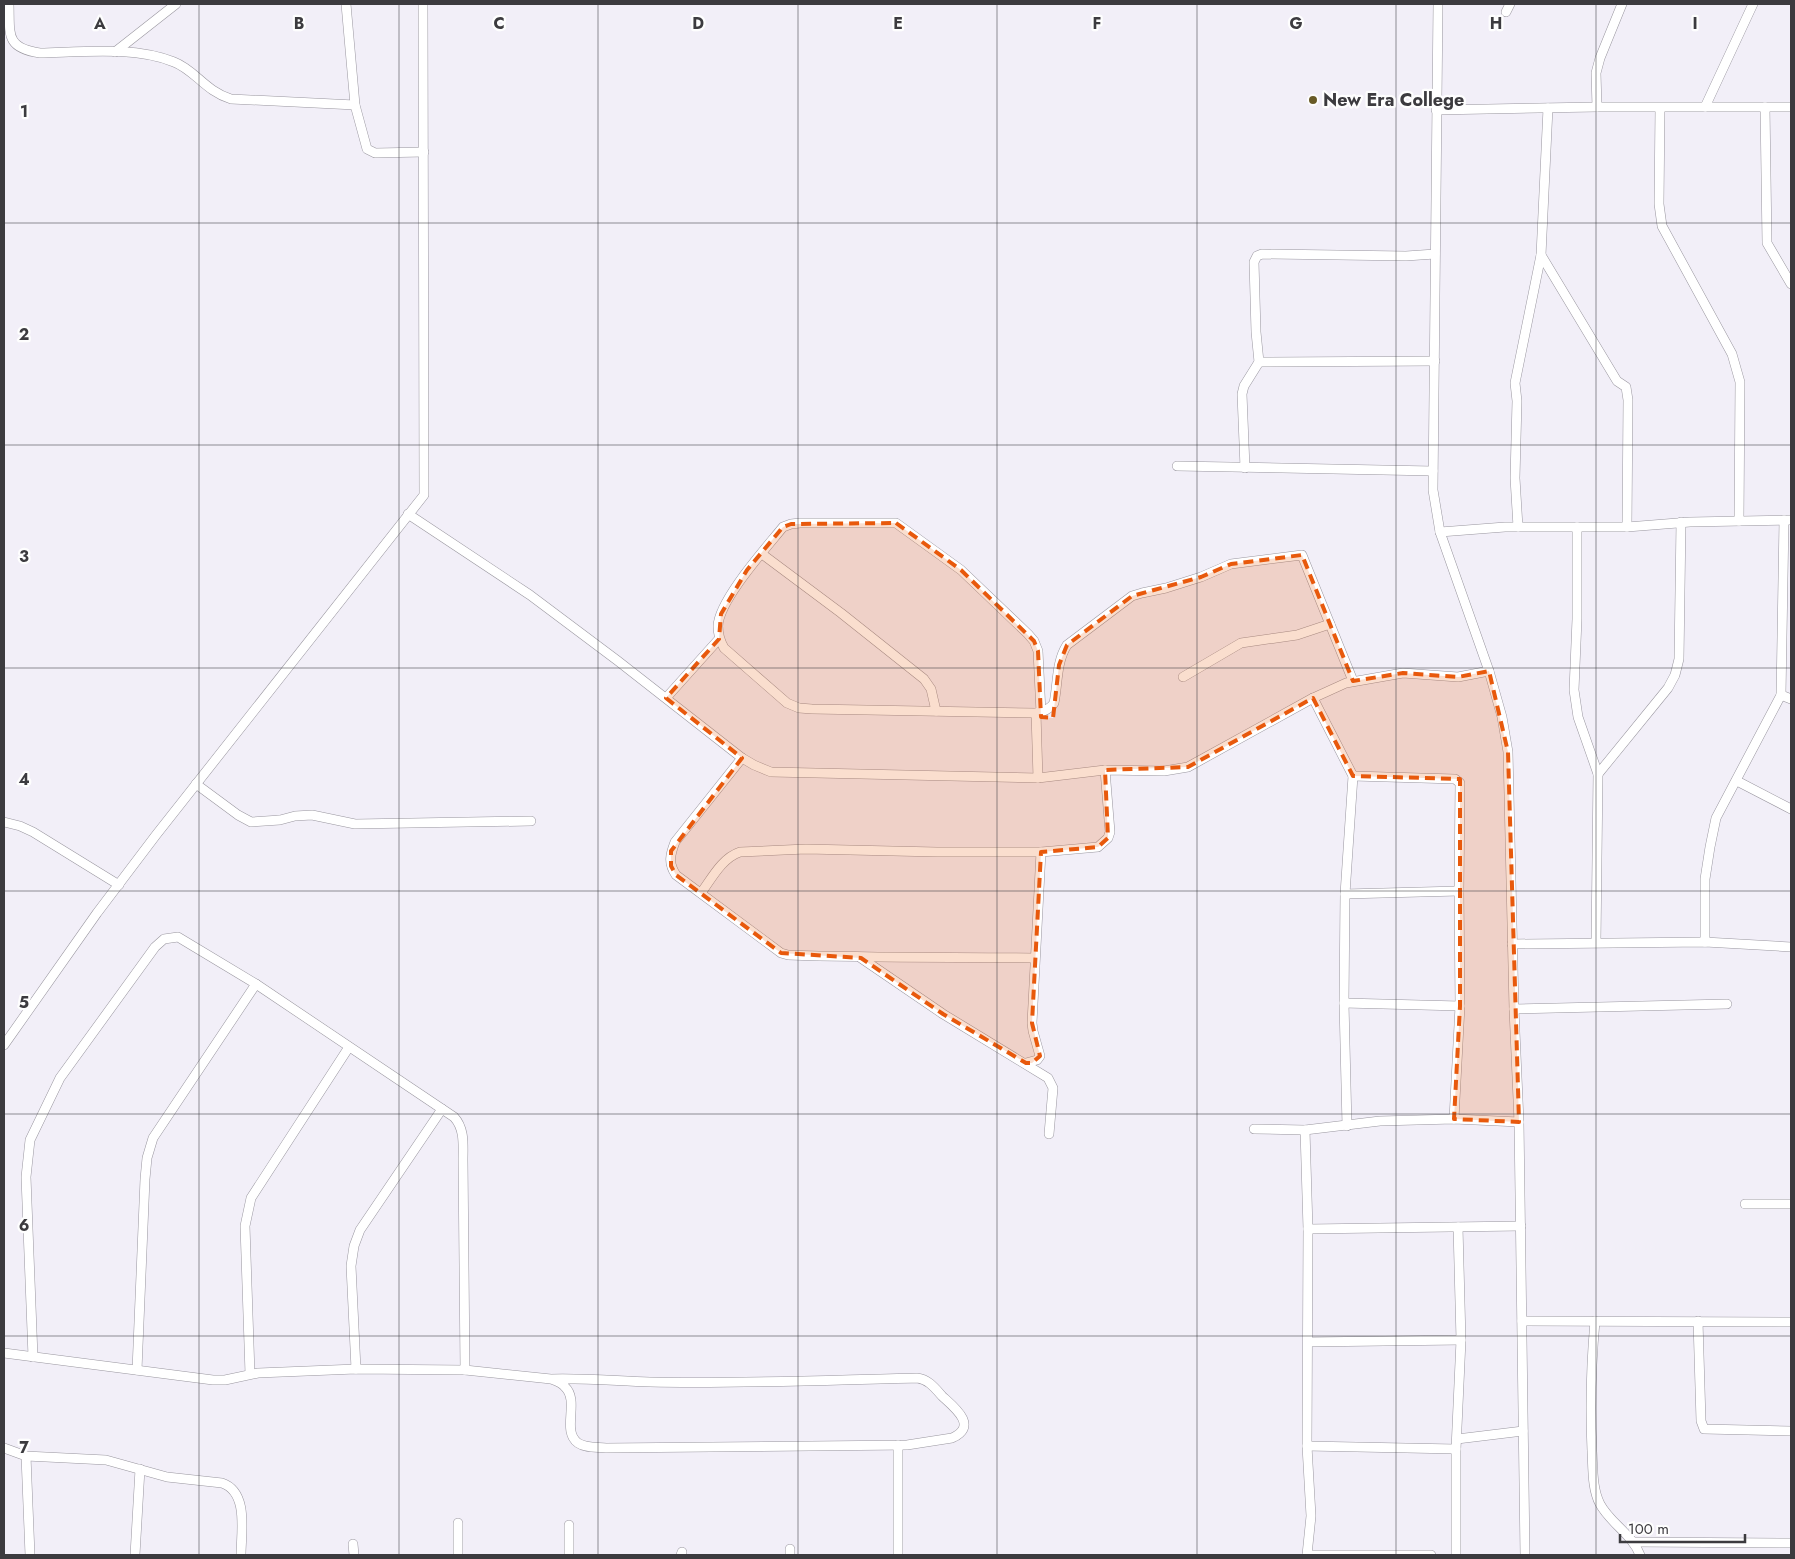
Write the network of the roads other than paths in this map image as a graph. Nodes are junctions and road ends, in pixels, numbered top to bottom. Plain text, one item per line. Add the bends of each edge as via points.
1 (9, 4) edge
2 (176, 4) edge
3 (346, 4) edge
4 (423, 4) edge
5 (1438, 4) edge
6 (1622, 4) edge
7 (1753, 4) edge
8 (115, 52) junction
9 (354, 105) junction
10 (1597, 107) junction
11 (1705, 107) junction
12 (1766, 107) junction
13 (1791, 107) edge
14 (1548, 108) junction
15 (1660, 108) junction
16 (1436, 110) junction
17 (424, 152) junction
18 (1435, 254) junction
19 (1541, 255) junction
20 (1791, 284) edge
21 (1435, 361) junction
22 (1259, 362) junction
23 (1177, 466) dead end
24 (1245, 468) junction
25 (1433, 471) junction
26 (408, 514) junction
27 (1788, 520) edge
28 (1739, 521) junction
29 (1681, 522) junction
30 (1518, 526) junction
31 (1577, 526) junction
32 (1627, 526) junction
33 (1440, 532) junction
34 (762, 554) junction
35 (1330, 624) junction
36 (719, 639) junction
37 (1489, 671) junction
38 (1183, 677) dead end
39 (1353, 681) junction
40 (1781, 695) junction
41 (666, 698) junction
42 (1313, 698) junction
43 (1791, 699) edge
44 (936, 711) junction
45 (1038, 713) junction
46 (742, 758) junction
47 (1106, 770) junction
48 (1598, 774) junction
49 (1353, 776) junction
50 (1038, 778) junction
51 (1736, 781) junction
52 (196, 784) junction
53 (1791, 809) edge
54 (531, 821) dead end
55 (4, 822) edge
56 (1041, 852) junction
57 (119, 885) junction
58 (1459, 892) junction
59 (701, 893) junction
60 (1345, 894) junction
61 (1596, 942) junction
62 (1705, 942) junction
63 (1512, 944) junction
64 (1791, 947) edge
65 (861, 958) junction
66 (1036, 958) junction
67 (256, 984) junction
68 (1344, 1004) junction
69 (1727, 1004) dead end
70 (1460, 1006) junction
71 (1514, 1009) junction
72 (4, 1045) edge
73 (349, 1046) junction
74 (1026, 1063) junction
75 (442, 1109) junction
76 (1454, 1119) junction
77 (1519, 1122) junction
78 (1347, 1126) junction
79 (1254, 1129) dead end
80 (1305, 1130) junction
81 (1049, 1134) dead end
82 (1745, 1204) dead end
83 (1791, 1204) edge
84 (1520, 1226) junction
85 (1458, 1227) junction
86 (1308, 1229) junction
87 (1522, 1321) junction
88 (1595, 1321) junction
89 (1698, 1321) junction
90 (1791, 1322) edge
91 (1461, 1340) junction
92 (1308, 1342) junction
93 (4, 1354) edge
94 (33, 1357) junction
95 (356, 1369) junction
96 (136, 1370) junction
97 (464, 1370) junction
98 (250, 1374) junction
99 (551, 1379) junction
100 (1523, 1431) junction
101 (1791, 1431) edge
102 (1457, 1444) junction
103 (898, 1445) junction
104 (1307, 1446) junction
105 (4, 1448) edge
106 (26, 1456) junction
107 (140, 1469) junction
108 (458, 1523) dead end
109 (569, 1525) dead end
110 (1633, 1542) junction
111 (1791, 1543) edge
112 (353, 1544) dead end
113 (30, 1555) edge
114 (136, 1555) edge
115 (241, 1555) edge
116 (354, 1555) edge
117 (458, 1555) edge
118 (569, 1555) edge
119 (898, 1555) edge
120 (1307, 1555) edge
121 (1408, 1555) edge
122 (1430, 1555) edge
123 (1456, 1555) edge
124 (1524, 1555) edge
125 (1640, 1555) edge

1 - 8 street via 13,40 26,51
2 - 8 street
3 - 9 street
4 - 17 street
5 - 16 street
6 - 10 street via 1596,72
7 - 11 street
8 - 9 street via 143,53 175,62 219,95 231,99
9 - 17 street via 366,149 375,153
10 - 14 street
10 - 15 street
11 - 12 street
11 - 15 street
12 - 13 street
12 - 20 street via 1766,243
14 - 16 street
14 - 19 street
15 - 28 street via 1658,204 1662,226 1732,354 1740,382
16 - 18 street
17 - 26 street via 424,494
18 - 21 street
18 - 22 street via 1257,256 1254,262
19 - 30 street via 1516,383
19 - 32 street via 1617,381 1626,387
21 - 22 street
21 - 25 street
22 - 24 street via 1242,394
23 - 24 street
24 - 25 street
25 - 33 street
26 - 41 street via 530,595
26 - 52 street
27 - 28 street
27 - 40 street
28 - 29 street
29 - 32 street
29 - 48 street via 1679,658 1675,675
30 - 31 street
30 - 33 street
31 - 32 street
31 - 48 street via 1574,690 1578,717
33 - 37 street
34 - 36 street via 747,570 720,614
34 - 44 street via 924,679
34 - 45 street via 783,527 791,524 896,522 961,570 1034,641 1038,651
35 - 38 street via 1297,634 1241,643
35 - 39 street
35 - 45 street via 1302,554 1231,564 1201,577 1132,596 1078,635 1062,652 1054,703
36 - 41 street
36 - 44 street via 734,658 787,703 799,708
37 - 39 street via 1458,677 1403,673
37 - 63 street via 1508,752
39 - 42 street
40 - 43 street
40 - 51 street
41 - 46 street
42 - 47 street via 1188,767 1164,771
42 - 49 street
44 - 45 street
45 - 50 street
46 - 50 street via 771,772
46 - 59 street via 671,851 671,866 676,874
47 - 50 street
47 - 56 street via 1108,838 1098,847
48 - 61 street
49 - 58 street via 1460,781
49 - 60 street
51 - 53 street
51 - 62 street via 1716,818 1710,846 1705,880
52 - 54 street via 251,822 312,815 355,824
52 - 57 street
55 - 57 street via 33,832
56 - 59 street via 806,849 740,852 730,855
56 - 66 street
57 - 72 street
58 - 60 street
58 - 70 street
59 - 65 street via 784,954
60 - 68 street
61 - 62 street
61 - 63 street
62 - 64 street
63 - 71 street
65 - 66 street
65 - 74 street via 943,1014
66 - 74 street via 1032,1022 1040,1056
67 - 73 street
67 - 94 street via 178,937 164,939 60,1078 30,1140 27,1159
67 - 96 street via 153,1138 145,1179
68 - 70 street
68 - 78 street
69 - 71 street
70 - 76 street
71 - 77 street
73 - 75 street
73 - 98 street via 251,1198 245,1226
74 - 81 street via 1052,1083
75 - 95 street via 360,1230 354,1246 351,1266
75 - 97 street via 460,1123 462,1130
76 - 77 street
76 - 78 street via 1380,1121
77 - 84 street
78 - 80 street
79 - 80 street
80 - 86 street
82 - 83 street
84 - 85 street
84 - 87 street
85 - 86 street
85 - 91 street
86 - 92 street
87 - 88 street
87 - 100 street
88 - 89 street
88 - 110 street via 1591,1410 1595,1487 1600,1505
89 - 90 street
89 - 101 street via 1704,1428
91 - 92 street
91 - 102 street
92 - 104 street
93 - 94 street
94 - 96 street
95 - 97 street
95 - 98 street
96 - 98 street via 213,1380
97 - 99 street
99 - 103 street via 568,1390 572,1434 578,1444 585,1446 643,1449
99 - 103 street via 709,1382 922,1378 958,1410 964,1420 963,1429 958,1436 945,1440
100 - 102 street
100 - 124 street
102 - 104 street
102 - 123 street
103 - 119 street
104 - 120 street via 1311,1516
105 - 106 street
106 - 107 street via 106,1460
106 - 113 street
107 - 114 street
107 - 115 street via 167,1477 222,1483 234,1490 241,1512
108 - 117 street
109 - 118 street
110 - 111 street
110 - 125 street
112 - 116 street
120 - 121 street
121 - 122 street

